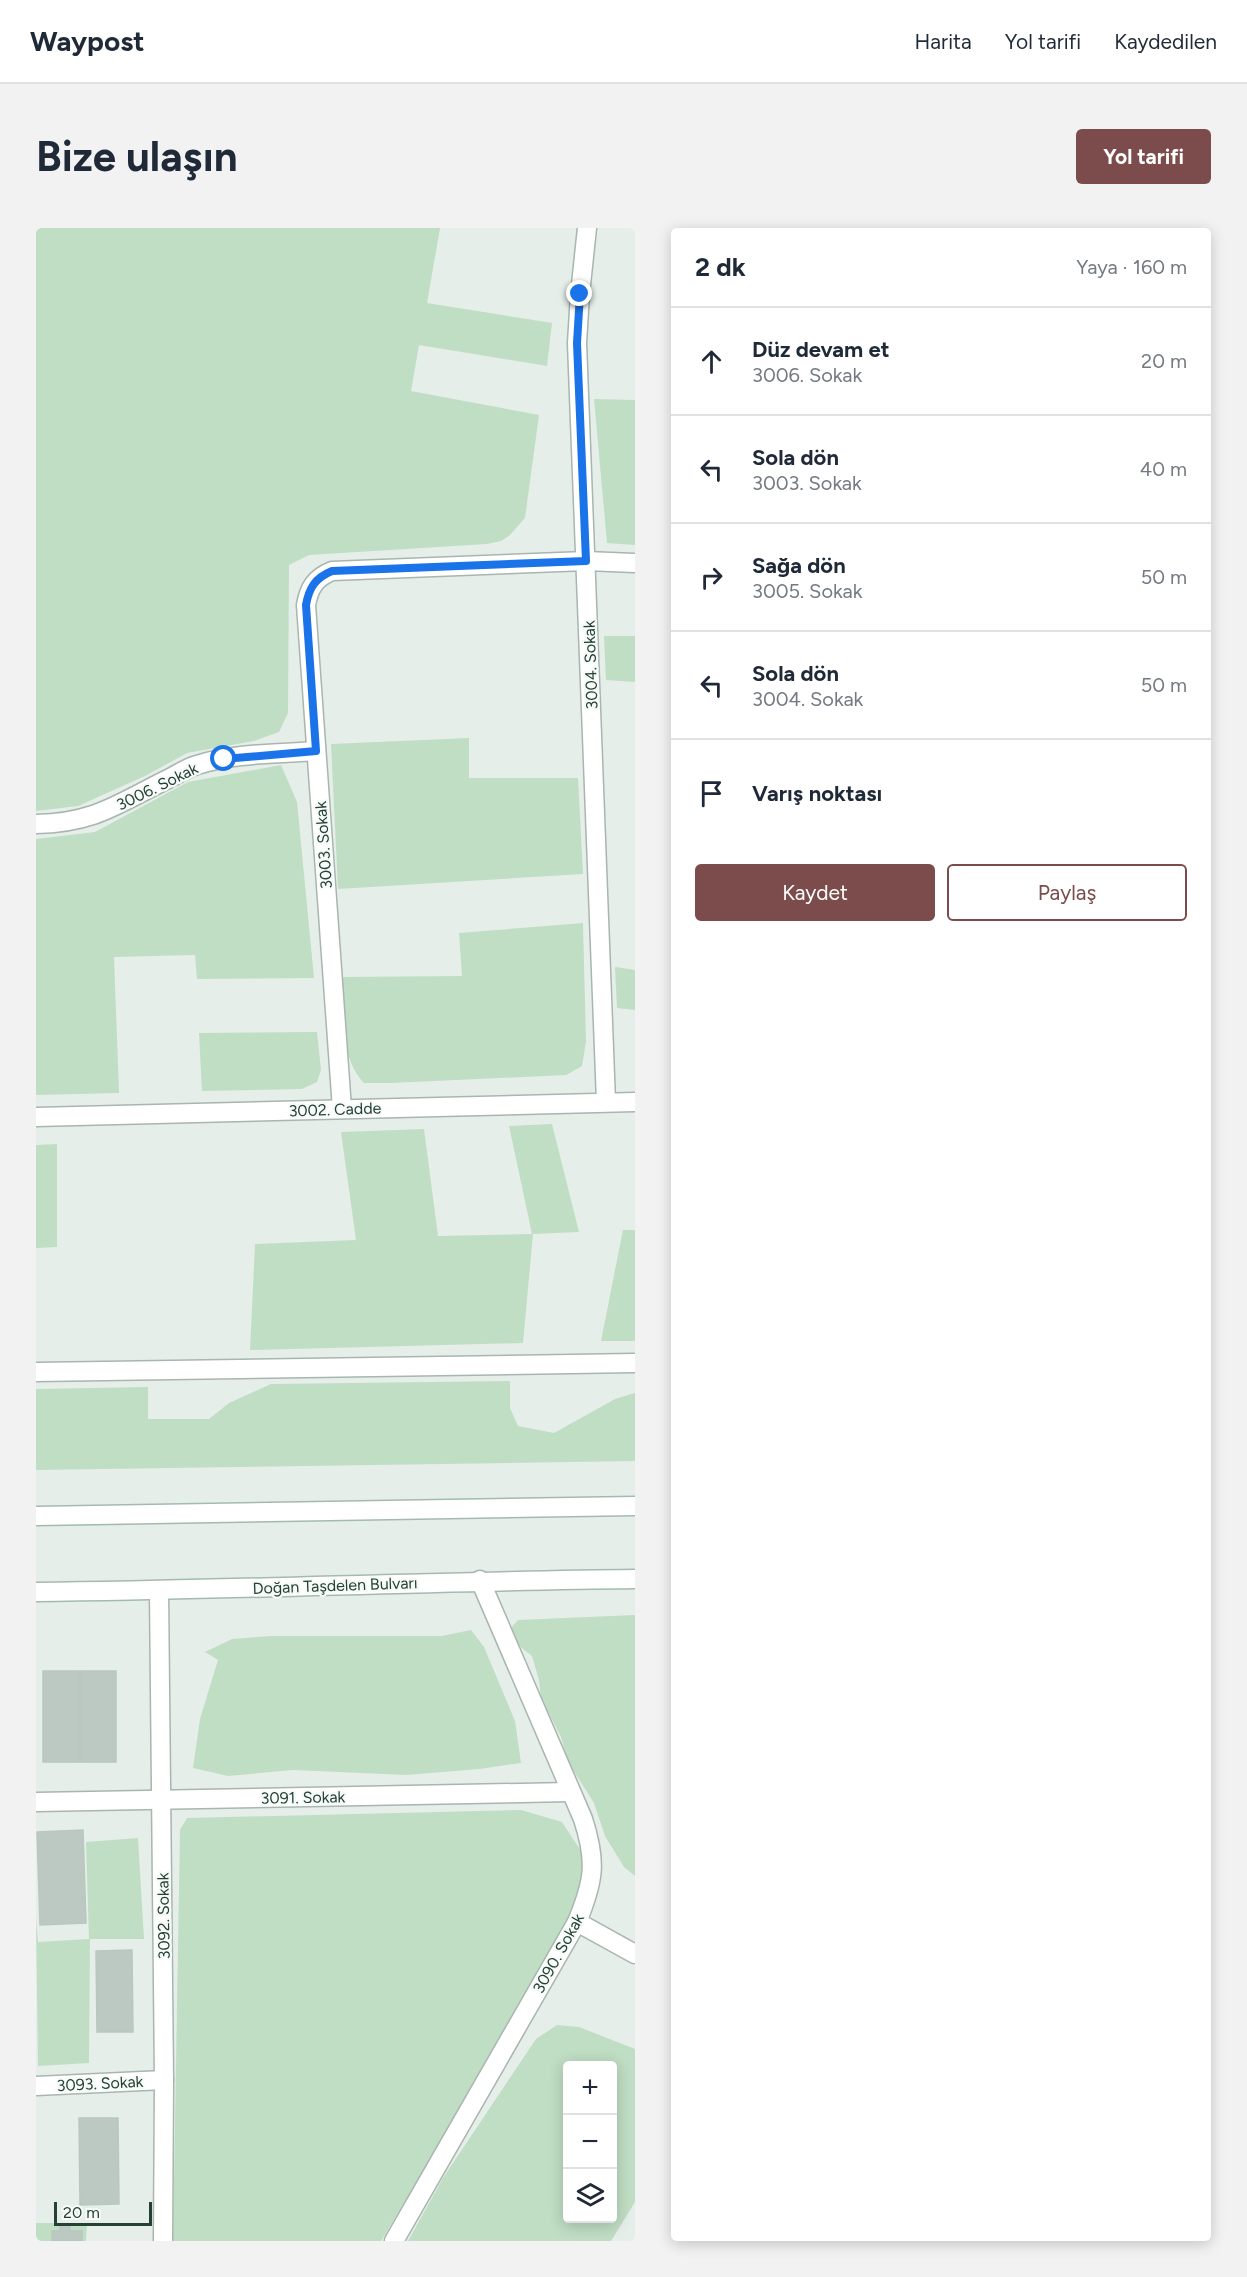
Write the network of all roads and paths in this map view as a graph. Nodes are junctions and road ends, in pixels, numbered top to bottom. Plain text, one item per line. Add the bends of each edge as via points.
1 (587, 228) edge
2 (586, 561) junction
3 (635, 563) edge
4 (316, 751) junction
5 (36, 824) edge
6 (606, 1102) junction
7 (635, 1102) edge
8 (342, 1109) junction
9 (36, 1117) edge
10 (635, 1363) edge
11 (36, 1372) edge
12 (635, 1506) edge
13 (36, 1516) edge
14 (635, 1579) edge
15 (480, 1580) junction
16 (159, 1591) junction
17 (36, 1592) edge
18 (570, 1792) junction
19 (161, 1799) junction
20 (36, 1802) edge
21 (577, 1922) junction
22 (635, 1954) edge
23 (164, 2080) junction
24 (36, 2086) edge
25 (163, 2241) edge
26 (394, 2241) edge

1 - 2 street, 3004. Sokak via 577,343
2 - 3 street
2 - 4 street, 3003. Sokak via 332,571 314,582 306,605
2 - 6 street, 3004. Sokak
4 - 5 street, 3006. Sokak via 197,765 85,819
4 - 8 street, 3003. Sokak
6 - 7 street, 3002. Cadde
6 - 8 street, 3002. Cadde
8 - 9 street, 3002. Cadde
10 - 11 street
12 - 13 street
14 - 15 street, Doğan Taşdelen Bulvarı
15 - 16 street, Doğan Taşdelen Bulvarı
15 - 18 street, 3090. Sokak
16 - 17 street, Doğan Taşdelen Bulvarı
16 - 19 street, 3092. Sokak
18 - 19 street, 3091. Sokak
18 - 21 street, 3090. Sokak via 591,1845 593,1872
19 - 20 street, 3091. Sokak
19 - 23 street, 3092. Sokak
21 - 22 street
21 - 26 street, 3090. Sokak
23 - 24 street, 3093. Sokak
23 - 25 street, 3092. Sokak

